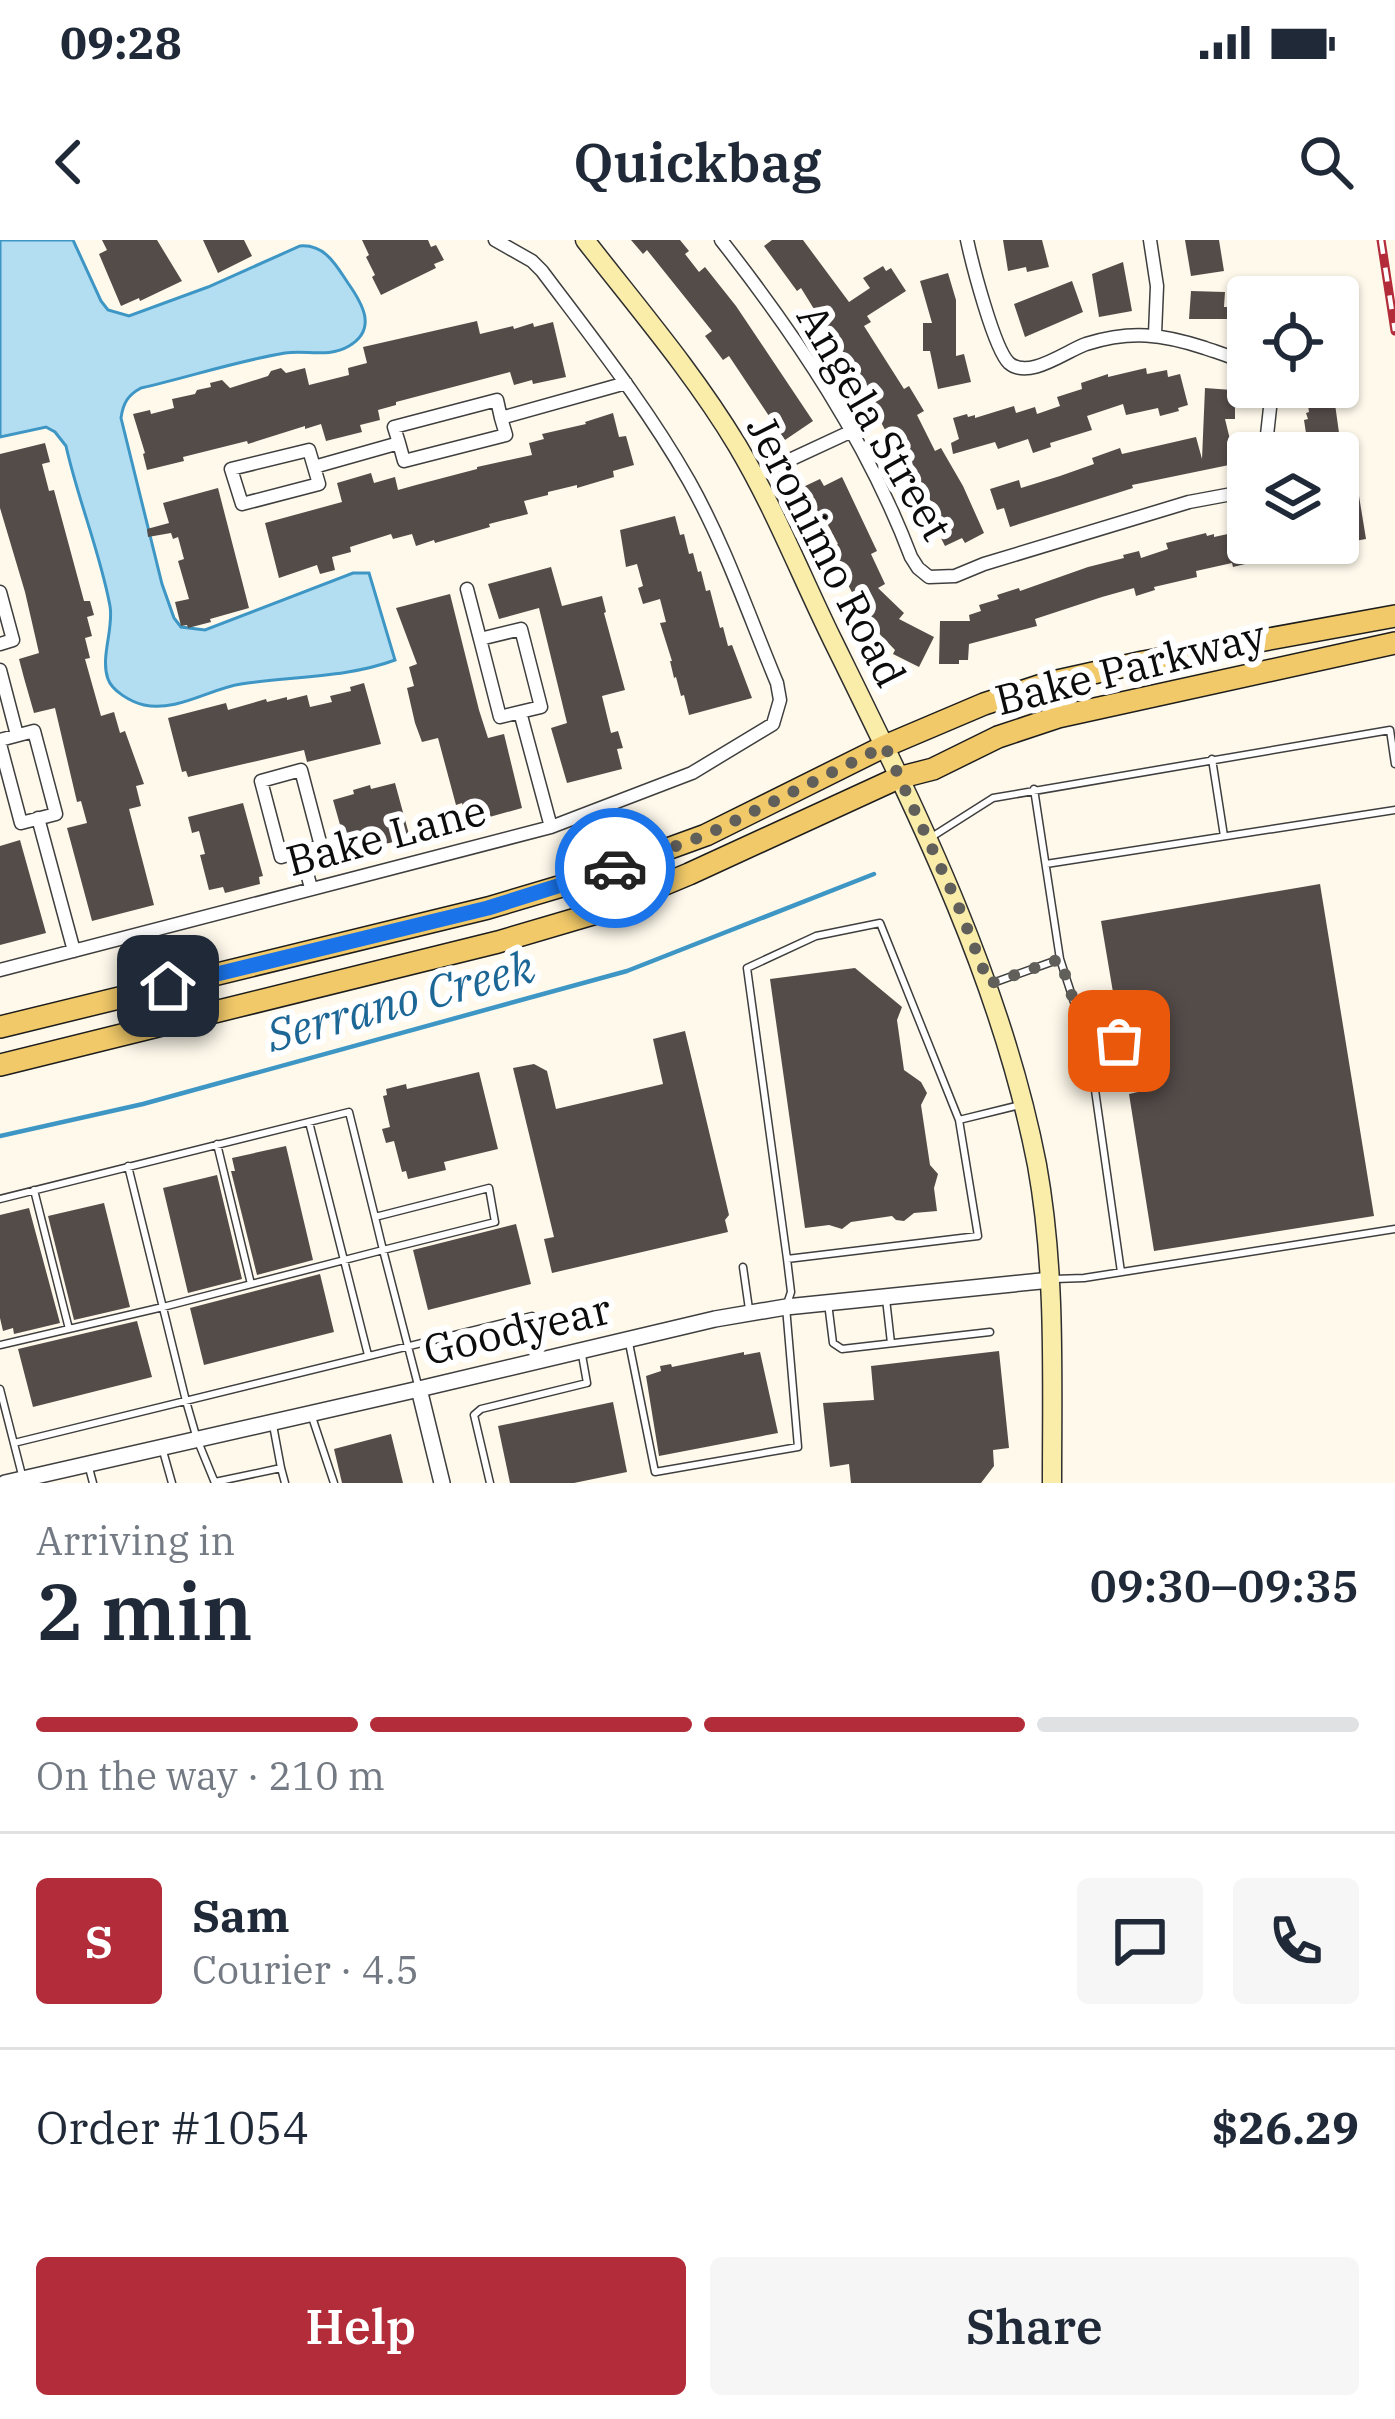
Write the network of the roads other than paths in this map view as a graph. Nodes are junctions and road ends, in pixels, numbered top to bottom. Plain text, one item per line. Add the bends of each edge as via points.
1 (495, 240) edge
2 (585, 240) edge
3 (721, 240) edge
4 (967, 240) edge
5 (1150, 240) edge
6 (1155, 334) junction
7 (1227, 356) edge
8 (626, 383) junction
9 (502, 418) junction
10 (852, 431) junction
11 (399, 443) junction
12 (314, 467) junction
13 (755, 476) junction
14 (1227, 495) edge
15 (467, 589) dead end
16 (0, 592) edge
17 (1385, 618) edge
18 (480, 639) junction
19 (0, 644) edge
20 (1392, 644) edge
21 (0, 670) edge
22 (520, 712) junction
23 (16, 736) junction
24 (0, 742) edge
25 (885, 746) junction
26 (1212, 760) junction
27 (1395, 764) edge
28 (898, 778) junction
29 (1034, 789) junction
30 (1395, 810) edge
31 (38, 818) junction
32 (551, 827) junction
33 (1224, 836) junction
34 (927, 840) junction
35 (301, 851) junction
36 (1046, 864) junction
37 (311, 888) junction
38 (74, 951) junction
39 (1060, 959) junction
40 (0, 970) edge
41 (989, 984) junction
42 (0, 1028) edge
43 (1085, 1036) junction
44 (1122, 1056) junction
45 (1091, 1062) junction
46 (0, 1065) edge
47 (1095, 1088) junction
48 (1023, 1104) junction
49 (959, 1120) junction
50 (309, 1122) junction
51 (217, 1144) junction
52 (128, 1166) junction
53 (34, 1190) junction
54 (0, 1198) edge
55 (375, 1217) junction
56 (1395, 1229) edge
57 (383, 1250) junction
58 (787, 1259) junction
59 (346, 1260) junction
60 (743, 1267) dead end
61 (1121, 1272) junction
62 (1051, 1280) junction
63 (251, 1284) junction
64 (886, 1297) junction
65 (828, 1302) junction
66 (786, 1306) junction
67 (163, 1307) junction
68 (749, 1312) junction
69 (532, 1316) dead end
70 (69, 1329) junction
71 (990, 1332) dead end
72 (628, 1339) junction
73 (891, 1343) junction
74 (0, 1345) edge
75 (407, 1346) junction
76 (581, 1351) junction
77 (368, 1355) junction
78 (0, 1389) edge
79 (419, 1389) junction
80 (186, 1401) junction
81 (311, 1414) junction
82 (273, 1422) junction
83 (197, 1439) junction
84 (14, 1444) junction
85 (162, 1447) junction
86 (88, 1464) junction
87 (281, 1468) junction
88 (53, 1478) edge
89 (22, 1479) junction
90 (4, 1483) edge
91 (93, 1483) edge
92 (172, 1483) edge
93 (215, 1483) edge
94 (285, 1483) edge
95 (334, 1483) edge
96 (442, 1483) edge
97 (490, 1483) edge
98 (1052, 1483) edge

1 - 8 street via 542,271
2 - 13 main road, Jeronimo Road via 671,348
3 - 10 street, Angela Street
4 - 6 street via 998,341 1014,366 1028,369 1089,344
5 - 6 street
6 - 7 street
8 - 9 street
8 - 32 street, Bake Lane via 714,532 780,700 772,724 692,773
9 - 11 street via 506,435 404,461
9 - 11 street via 497,400 394,427
10 - 13 street
10 - 14 street, Angela Street via 929,578
11 - 12 street
12 - 12 street via 319,484 242,504 231,469 309,450
13 - 25 main road, Jeronimo Road
15 - 18 street
16 - 19 street via 13,640
17 - 25 main road, Bake Parkway via 1048,683
18 - 22 street via 500,717
18 - 22 street via 521,629 541,706
20 - 28 main road, Bake Parkway via 1058,717
21 - 23 street
22 - 32 street
23 - 24 street
23 - 31 street via 34,731 56,814
24 - 31 street via 21,823
25 - 28 main road, Jeronimo Road
25 - 42 main road, Bake Parkway via 706,835 582,880
26 - 27 lane via 1390,730
26 - 29 lane
26 - 33 lane
28 - 34 main road, Jeronimo Road
28 - 46 main road, Bake Parkway via 593,914
29 - 34 lane via 980,804
29 - 36 lane
30 - 33 lane
31 - 38 street
32 - 37 street, Bake Lane
33 - 36 lane
34 - 41 main road, Jeronimo Road
35 - 35 street via 321,846 301,770 261,781 281,856
35 - 37 street
36 - 39 lane
37 - 38 street, Bake Lane
38 - 40 street, Bake Lane
39 - 41 lane
39 - 43 lane
41 - 48 main road, Jeronimo Road
43 - 44 lane via 1113,1036
43 - 45 lane
44 - 45 lane
44 - 47 lane via 1121,1078
45 - 47 lane
47 - 61 lane
48 - 49 lane
48 - 62 main road, Jeronimo Road
49 - 58 lane via 978,1236
49 - 58 lane via 880,923 816,935 747,968
50 - 51 lane
50 - 55 lane via 349,1112
50 - 59 lane
51 - 52 lane
51 - 63 lane
52 - 53 lane
52 - 67 lane
53 - 54 lane
53 - 70 lane
55 - 57 lane
55 - 57 lane via 488,1188 495,1222
56 - 61 lane
57 - 59 lane
57 - 75 lane
58 - 66 lane
59 - 63 lane
59 - 77 lane
60 - 68 lane
61 - 62 lane
62 - 64 street, Goodyear
62 - 98 main road, Jeronimo Road
63 - 67 lane
64 - 65 street, Goodyear
64 - 73 lane
65 - 66 street, Goodyear
65 - 73 lane via 833,1343 842,1349
66 - 68 street, Goodyear
66 - 72 lane via 797,1447 655,1472
67 - 70 lane
67 - 80 lane
68 - 72 street, Goodyear
69 - 75 lane
70 - 74 lane
71 - 73 lane
72 - 76 street, Goodyear
75 - 77 lane
75 - 79 lane
76 - 79 street, Goodyear
76 - 97 lane via 587,1383 473,1415
77 - 80 lane
78 - 84 lane
79 - 81 street, Goodyear
79 - 96 street
80 - 83 lane
80 - 84 lane
81 - 82 street, Goodyear
81 - 95 lane
82 - 83 street, Goodyear
82 - 87 lane
83 - 85 street, Goodyear
83 - 93 lane
84 - 89 lane
85 - 86 street, Goodyear
85 - 92 lane
86 - 88 street, Goodyear
86 - 91 lane
87 - 93 lane
87 - 94 lane
88 - 89 street, Goodyear
89 - 90 street, Goodyear

